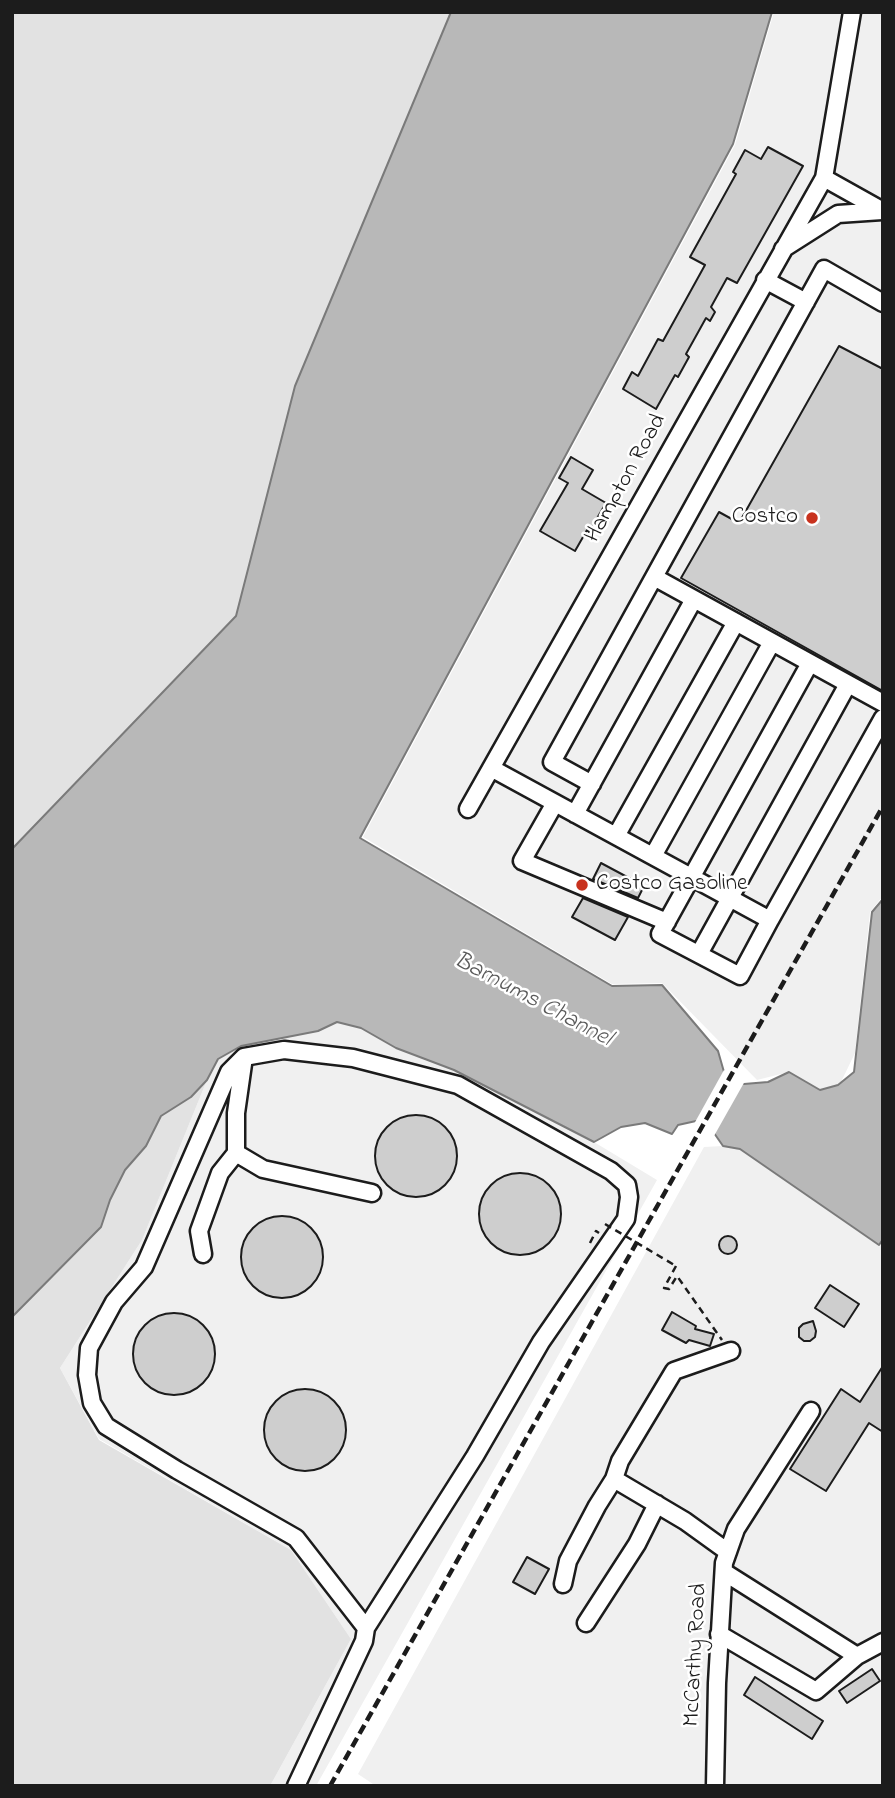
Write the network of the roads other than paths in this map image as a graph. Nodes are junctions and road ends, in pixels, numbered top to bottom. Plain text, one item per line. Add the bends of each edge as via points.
1 (852, 12) edge
2 (824, 178) junction
3 (882, 211) edge
4 (781, 250) junction
5 (765, 280) junction
6 (806, 302) junction
7 (883, 303) edge
8 (654, 577) junction
9 (694, 599) junction
10 (736, 622) junction
11 (772, 642) junction
12 (810, 663) junction
13 (848, 684) junction
14 (883, 703) edge
15 (883, 718) edge
16 (491, 768) junction
17 (592, 784) junction
18 (555, 803) junction
19 (468, 809) dead end
20 (575, 814) junction
21 (616, 836) junction
22 (653, 856) junction
23 (691, 877) junction
24 (730, 898) junction
25 (770, 920) junction
26 (667, 922) junction
27 (699, 954) junction
28 (244, 1057) junction
29 (236, 1153) junction
30 (372, 1194) dead end
31 (203, 1254) dead end
32 (730, 1351) road end
33 (811, 1411) dead end
34 (614, 1479) junction
35 (657, 1504) junction
36 (729, 1552) junction
37 (724, 1572) junction
38 (563, 1584) dead end
39 (586, 1623) dead end
40 (719, 1634) junction
41 (365, 1635) junction
42 (883, 1642) edge
43 (857, 1656) junction
44 (296, 1786) edge
45 (715, 1786) edge

1 - 2 street, Hampton Road
2 - 3 street
2 - 4 street, Hampton Road
3 - 4 street, Hampton Road via 838,214
4 - 5 street, Hampton Road
5 - 6 street
5 - 16 street, Hampton Road
6 - 7 street via 824,269
6 - 8 street
8 - 9 street
8 - 17 street via 552,762
9 - 10 street
9 - 17 street
10 - 11 street
10 - 21 street
11 - 12 street
11 - 22 street
12 - 13 street
12 - 23 street
13 - 14 street
13 - 24 street
15 - 25 street
16 - 18 street
16 - 19 street, Hampton Road
17 - 20 street
18 - 20 street
18 - 26 street via 522,861
20 - 21 street
21 - 22 street
22 - 23 street
23 - 24 street
23 - 26 street
24 - 25 street
24 - 27 street
25 - 27 street via 740,976
26 - 27 street via 660,934
28 - 29 street
28 - 41 street via 229,1072 144,1267 114,1301 89,1348 87,1376 92,1403 106,1426 296,1538
28 - 41 street via 284,1050 354,1058 458,1085 611,1171 626,1185 629,1197 626,1219 541,1342
29 - 30 street via 262,1169
29 - 31 street via 220,1173 199,1231
32 - 34 street via 674,1371
33 - 36 street, McCarthy Road via 736,1529
34 - 35 street
34 - 38 street via 568,1561
35 - 36 street
35 - 39 street
36 - 37 street, McCarthy Road
37 - 40 street, McCarthy Road
37 - 43 street
40 - 43 street via 816,1691
40 - 45 street, McCarthy Road
41 - 44 street
42 - 43 street

